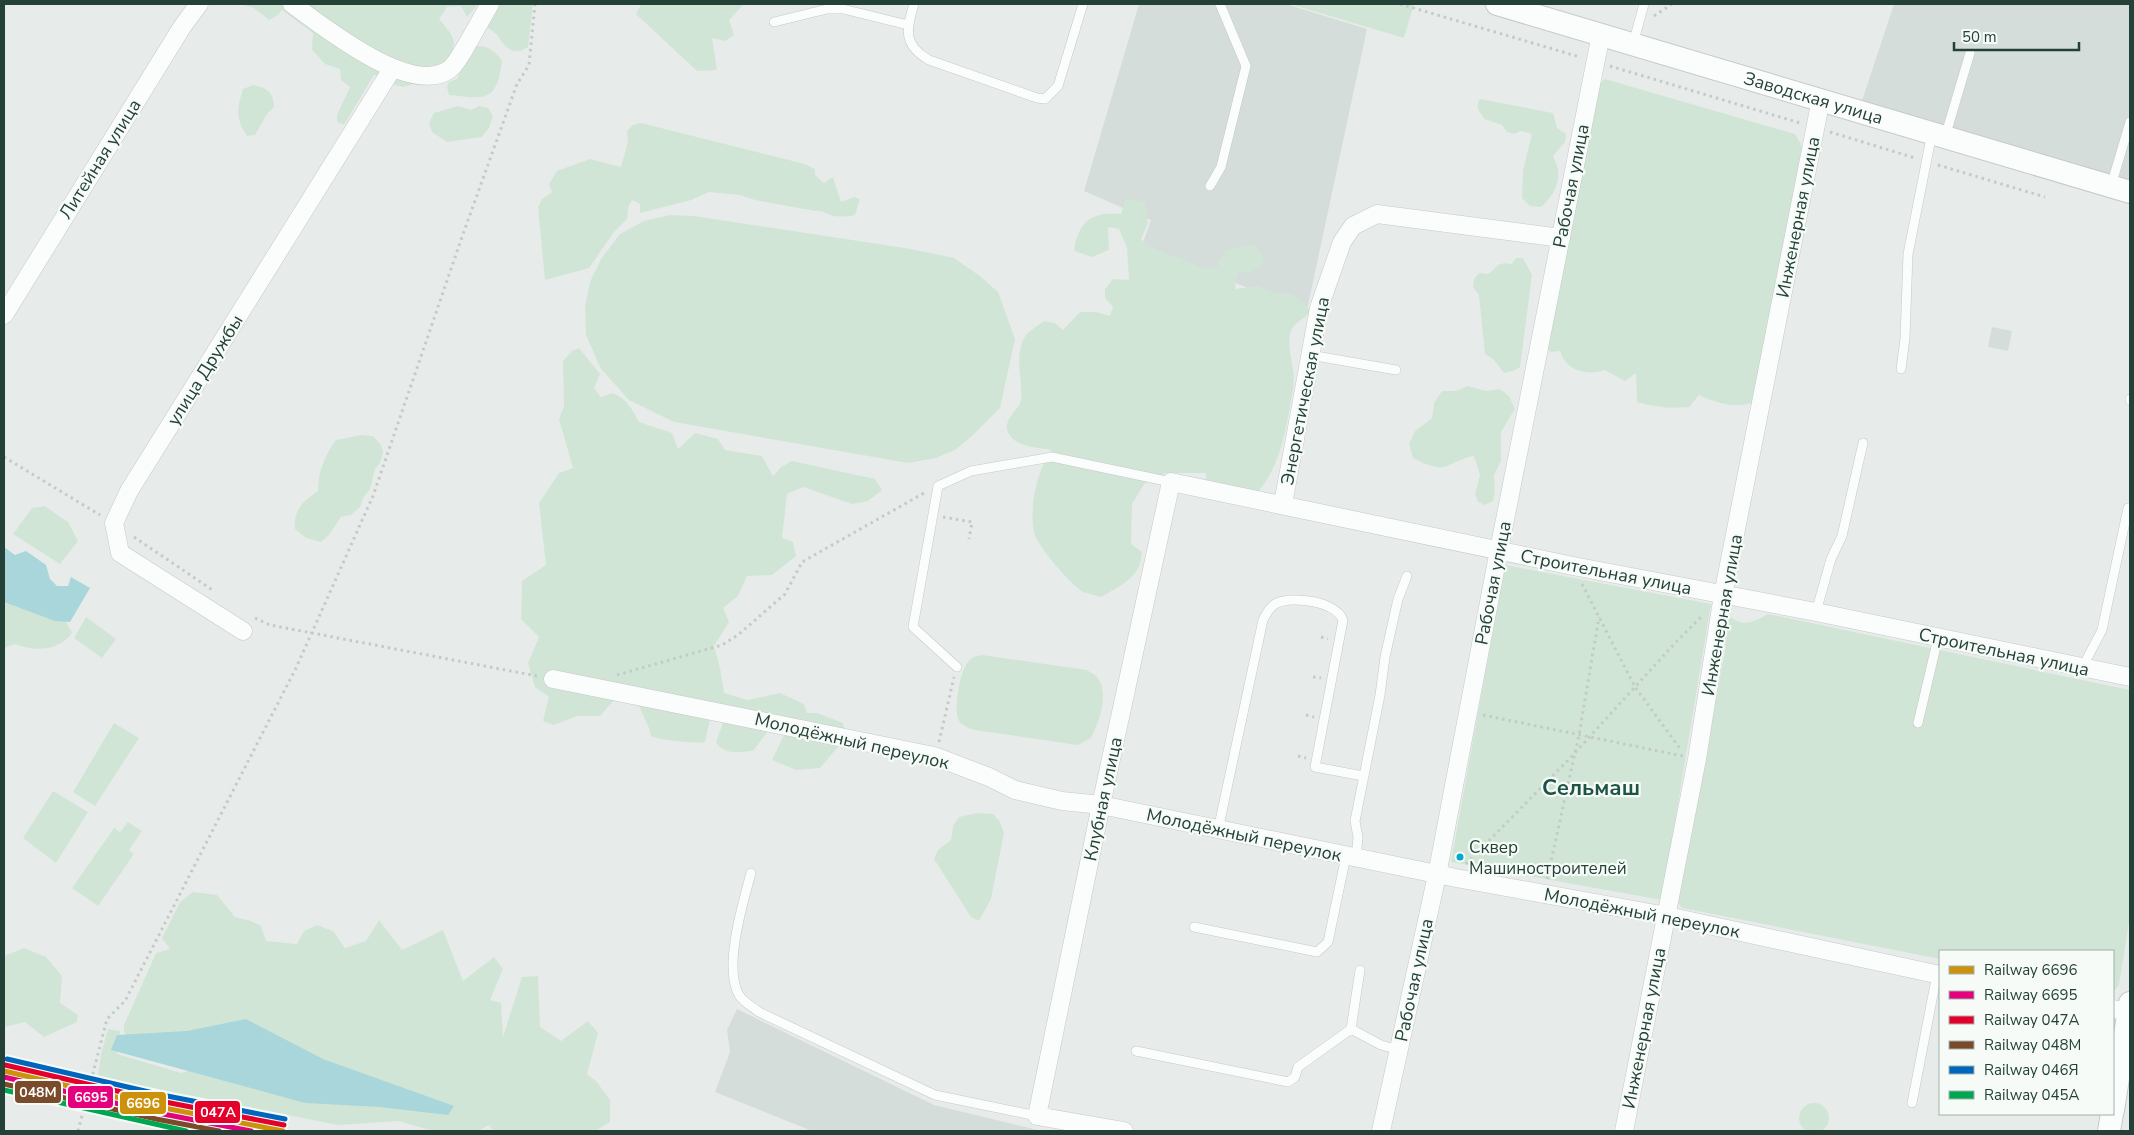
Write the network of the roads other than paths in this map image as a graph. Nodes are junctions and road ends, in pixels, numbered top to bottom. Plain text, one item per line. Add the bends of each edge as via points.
1 (198, 4) edge
2 (292, 4) edge
3 (490, 4) edge
4 (914, 4) edge
5 (1083, 4) edge
6 (1220, 4) edge
7 (1497, 4) edge
8 (1644, 4) edge
9 (774, 22) dead end
10 (908, 25) junction
11 (1601, 34) junction
12 (1633, 44) junction
13 (1970, 53) dead end
14 (392, 69) junction
15 (1821, 99) junction
16 (2130, 122) edge
17 (1938, 134) junction
18 (1210, 186) dead end
19 (2121, 189) edge
20 (1561, 238) junction
21 (4, 315) edge
22 (1310, 355) junction
23 (1902, 369) dead end
24 (1396, 370) dead end
25 (1863, 443) dead end
26 (1171, 482) junction
27 (1283, 504) junction
28 (2128, 508) dead end
29 (1499, 550) junction
30 (1407, 576) dead end
31 (1724, 595) junction
32 (1816, 612) junction
33 (254, 624) road end
34 (1938, 638) junction
35 (957, 667) road end
36 (2082, 668) junction
37 (2130, 677) edge
38 (553, 679) road end
39 (1918, 723) dead end
40 (1363, 776) junction
41 (1100, 806) junction
42 (1218, 830) junction
43 (1351, 857) junction
44 (751, 873) dead end
45 (1445, 876) junction
46 (1667, 916) junction
47 (1194, 926) dead end
48 (1360, 970) dead end
49 (1939, 974) edge
50 (2124, 1008) edge
51 (1351, 1029) junction
52 (1399, 1050) junction
53 (1136, 1051) dead end
54 (2114, 1101) edge
55 (1912, 1103) dead end
56 (2112, 1115) edge
57 (1037, 1116) junction
58 (1124, 1131) edge
59 (1381, 1131) edge
60 (1624, 1131) edge
61 (2109, 1131) edge

1 - 21 street, Литейная улица
2 - 14 street
3 - 14 street via 452,68 441,76 426,77
4 - 10 lane
5 - 10 lane via 1058,86 1045,99 929,60 911,46
6 - 18 lane via 1246,66 1221,167
7 - 11 street, Заводская улица
8 - 12 lane
9 - 10 lane via 827,9 843,9
11 - 12 street, Заводская улица
11 - 20 street, Рабочая улица
12 - 15 street, Заводская улица
13 - 17 lane
14 - 33 street, улица Дружбы via 129,491 114,523 120,553
15 - 17 street, Заводская улица
15 - 31 street, Инженерная улица
16 - 19 lane
17 - 19 street, Заводская улица
17 - 23 lane via 1926,161 1908,254
20 - 22 street, Энергетическая улица via 1377,214 1365,219 1353,226 1342,242 1319,308
20 - 29 street, Рабочая улица
22 - 24 lane
22 - 27 street, Энергетическая улица
25 - 32 lane via 1842,536 1831,559
26 - 27 street, Строительная улица
26 - 35 lane via 1052,457 971,471 938,486 913,627
26 - 41 street, Клубная улица
27 - 29 street, Строительная улица
28 - 36 lane via 2102,630
29 - 31 street, Строительная улица
29 - 45 street, Рабочая улица via 1468,712
30 - 40 lane via 1398,599 1385,657
31 - 32 street, Строительная улица
31 - 46 street, Инженерная улица
32 - 34 street, Строительная улица
34 - 36 street, Строительная улица
34 - 39 lane
36 - 37 street, Строительная улица
38 - 41 street, Молодёжный переулок via 934,756 989,776 1014,790
40 - 42 lane via 1315,767 1343,620 1341,614 1308,601 1275,604 1263,620
40 - 43 lane via 1355,821 1358,837
41 - 42 street, Молодёжный переулок
41 - 57 street, Клубная улица
42 - 43 street, Молодёжный переулок
43 - 45 street, Молодёжный переулок
43 - 47 lane via 1328,942 1317,952
44 - 57 lane via 732,965 739,996 747,1003 759,1012 935,1095
45 - 46 street, Молодёжный переулок
45 - 52 street, Рабочая улица
46 - 49 street, Молодёжный переулок
46 - 60 street, Инженерная улица
48 - 51 lane
49 - 55 lane
50 - 54 street
51 - 52 lane via 1380,1045
51 - 53 lane via 1298,1067 1288,1082
52 - 59 street, Рабочая улица
56 - 61 street
57 - 58 street

